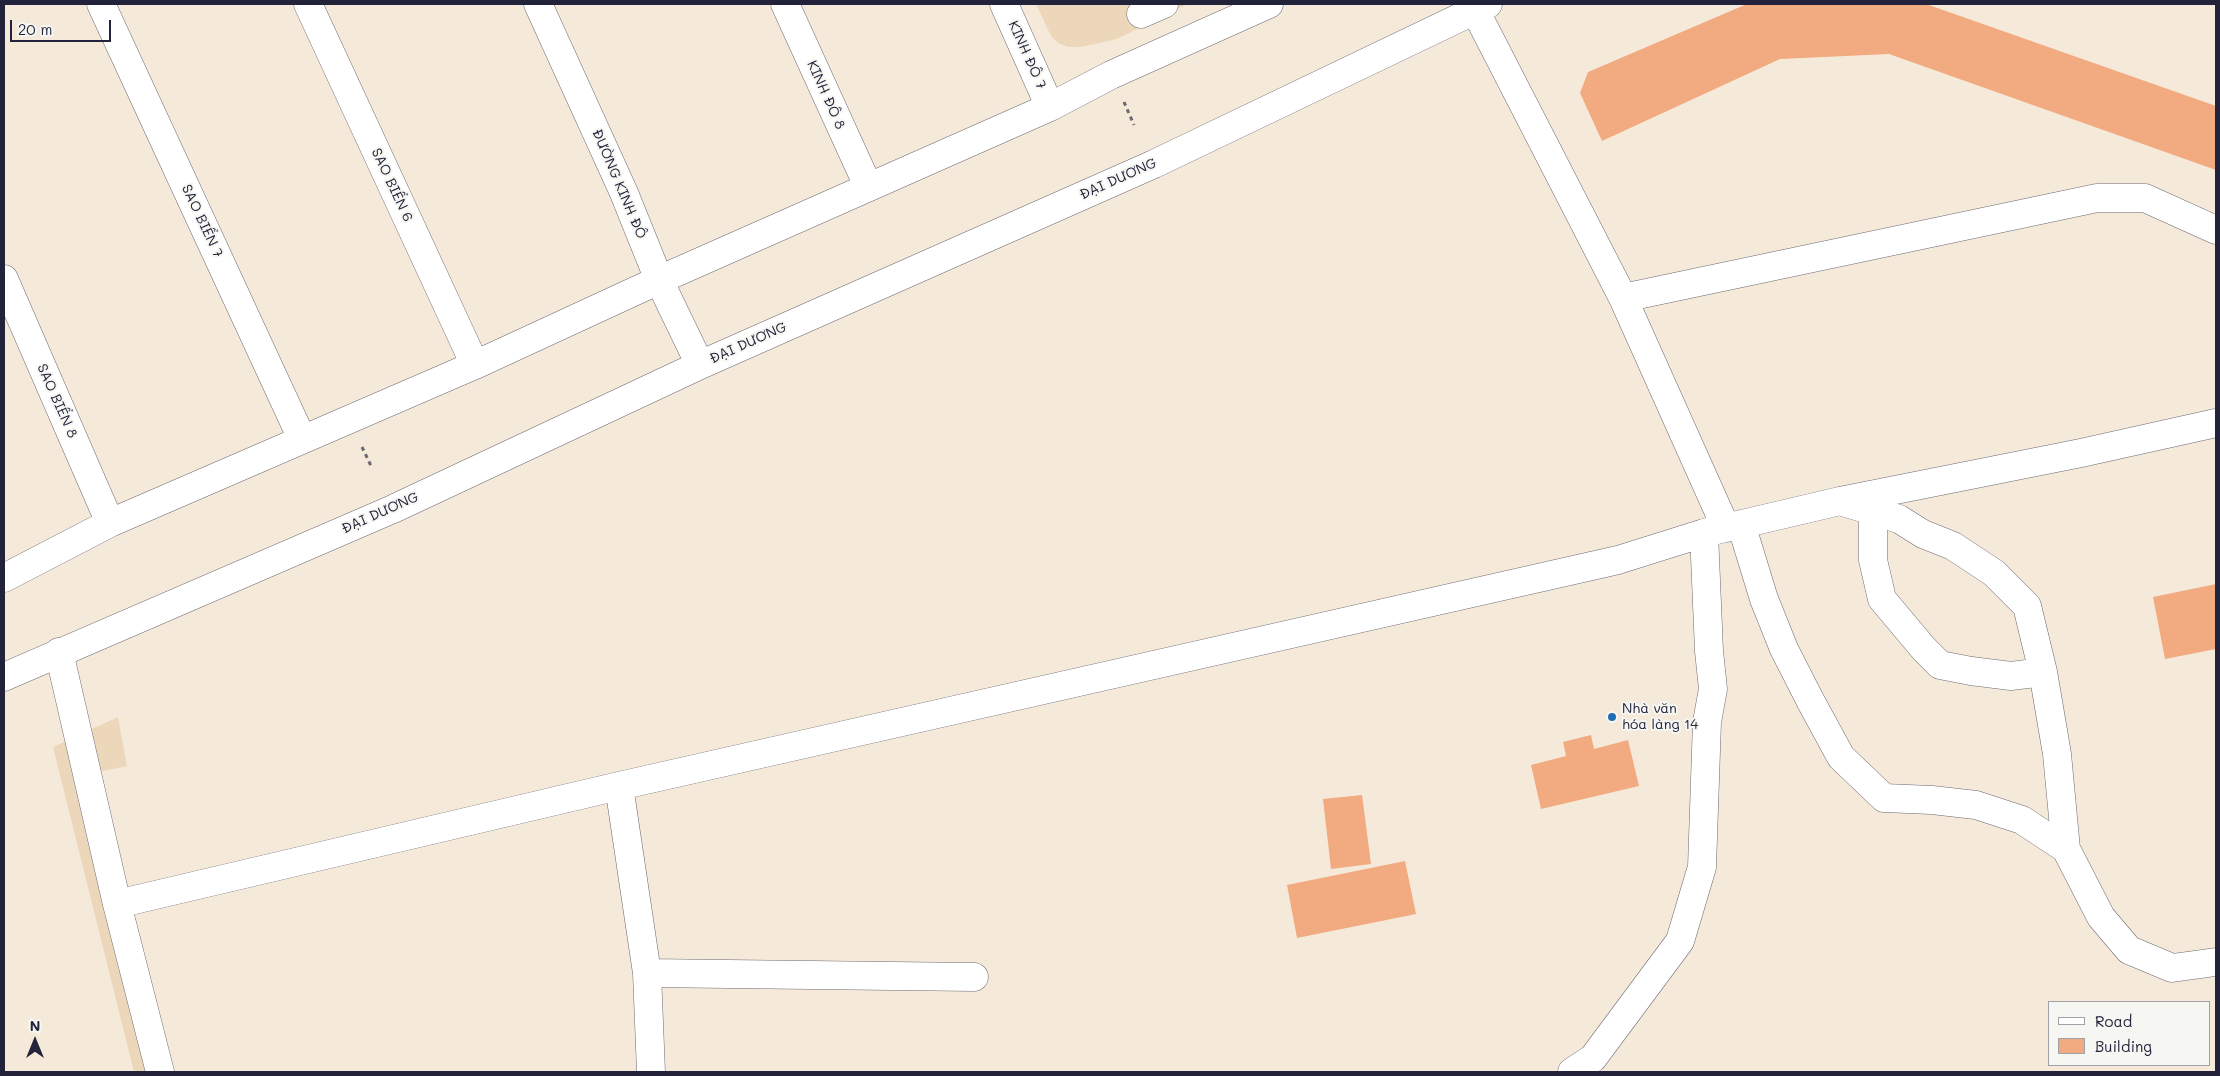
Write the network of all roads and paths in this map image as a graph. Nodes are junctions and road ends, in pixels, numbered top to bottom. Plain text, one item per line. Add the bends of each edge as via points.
1 (101, 4) edge
2 (308, 4) edge
3 (538, 4) edge
4 (785, 4) edge
5 (1004, 4) edge
6 (1269, 4) edge
7 (1482, 7) edge
8 (1121, 97) dead end
9 (1050, 107) junction
10 (1134, 124) dead end
11 (868, 186) junction
12 (2216, 230) edge
13 (4, 279) edge
14 (659, 280) junction
15 (1624, 298) junction
16 (475, 365) junction
17 (700, 365) junction
18 (2216, 423) edge
19 (302, 439) junction
20 (361, 446) dead end
21 (372, 468) dead end
22 (1840, 501) junction
23 (1873, 511) junction
24 (110, 522) junction
25 (1724, 528) junction
26 (4, 578) edge
27 (59, 652) junction
28 (2043, 672) junction
29 (4, 676) edge
30 (619, 786) junction
31 (2066, 849) junction
32 (117, 904) junction
33 (2216, 962) edge
34 (647, 974) junction
35 (974, 977) dead end
36 (160, 1072) edge
37 (651, 1072) edge
38 (1572, 1072) edge

1 - 19 street, SAO BIỂN 7
2 - 16 street, SAO BIỂN 6
3 - 14 street, ĐƯỜNG KINH ĐÔ via 624,193
4 - 11 street, KINH ĐÔ 8
5 - 9 street, KINH ĐÔ 7
6 - 9 street via 1120,71
7 - 15 street
7 - 17 street, ĐẠI DƯƠNG via 1154,164
8 - 10 path
9 - 11 street
11 - 14 street
12 - 15 street via 2144,198 2097,198
13 - 24 street, SAO BIỂN 8
14 - 16 street
14 - 17 street, ĐƯỜNG KINH ĐÔ
15 - 25 street
16 - 19 street
17 - 27 street, ĐẠI DƯƠNG via 393,509
18 - 22 street
19 - 24 street
20 - 21 path
22 - 23 street
22 - 25 street
23 - 28 street via 1899,519 1922,534 1953,546 1994,573 2027,606
23 - 28 street via 1873,560 1882,599 1940,665 2011,676
24 - 26 street
25 - 30 street via 1618,560
25 - 31 street via 1764,599 1784,649 1841,757 1884,798 1976,805 2022,820
25 - 38 street via 1709,651 1713,689 1707,722 1702,867 1680,941 1593,1058
27 - 29 street, ĐẠI DƯƠNG
27 - 32 street
28 - 31 street via 2057,754
30 - 32 street
30 - 34 street
31 - 33 street via 2101,917 2129,950 2172,968
32 - 36 street
34 - 35 street
34 - 37 street

